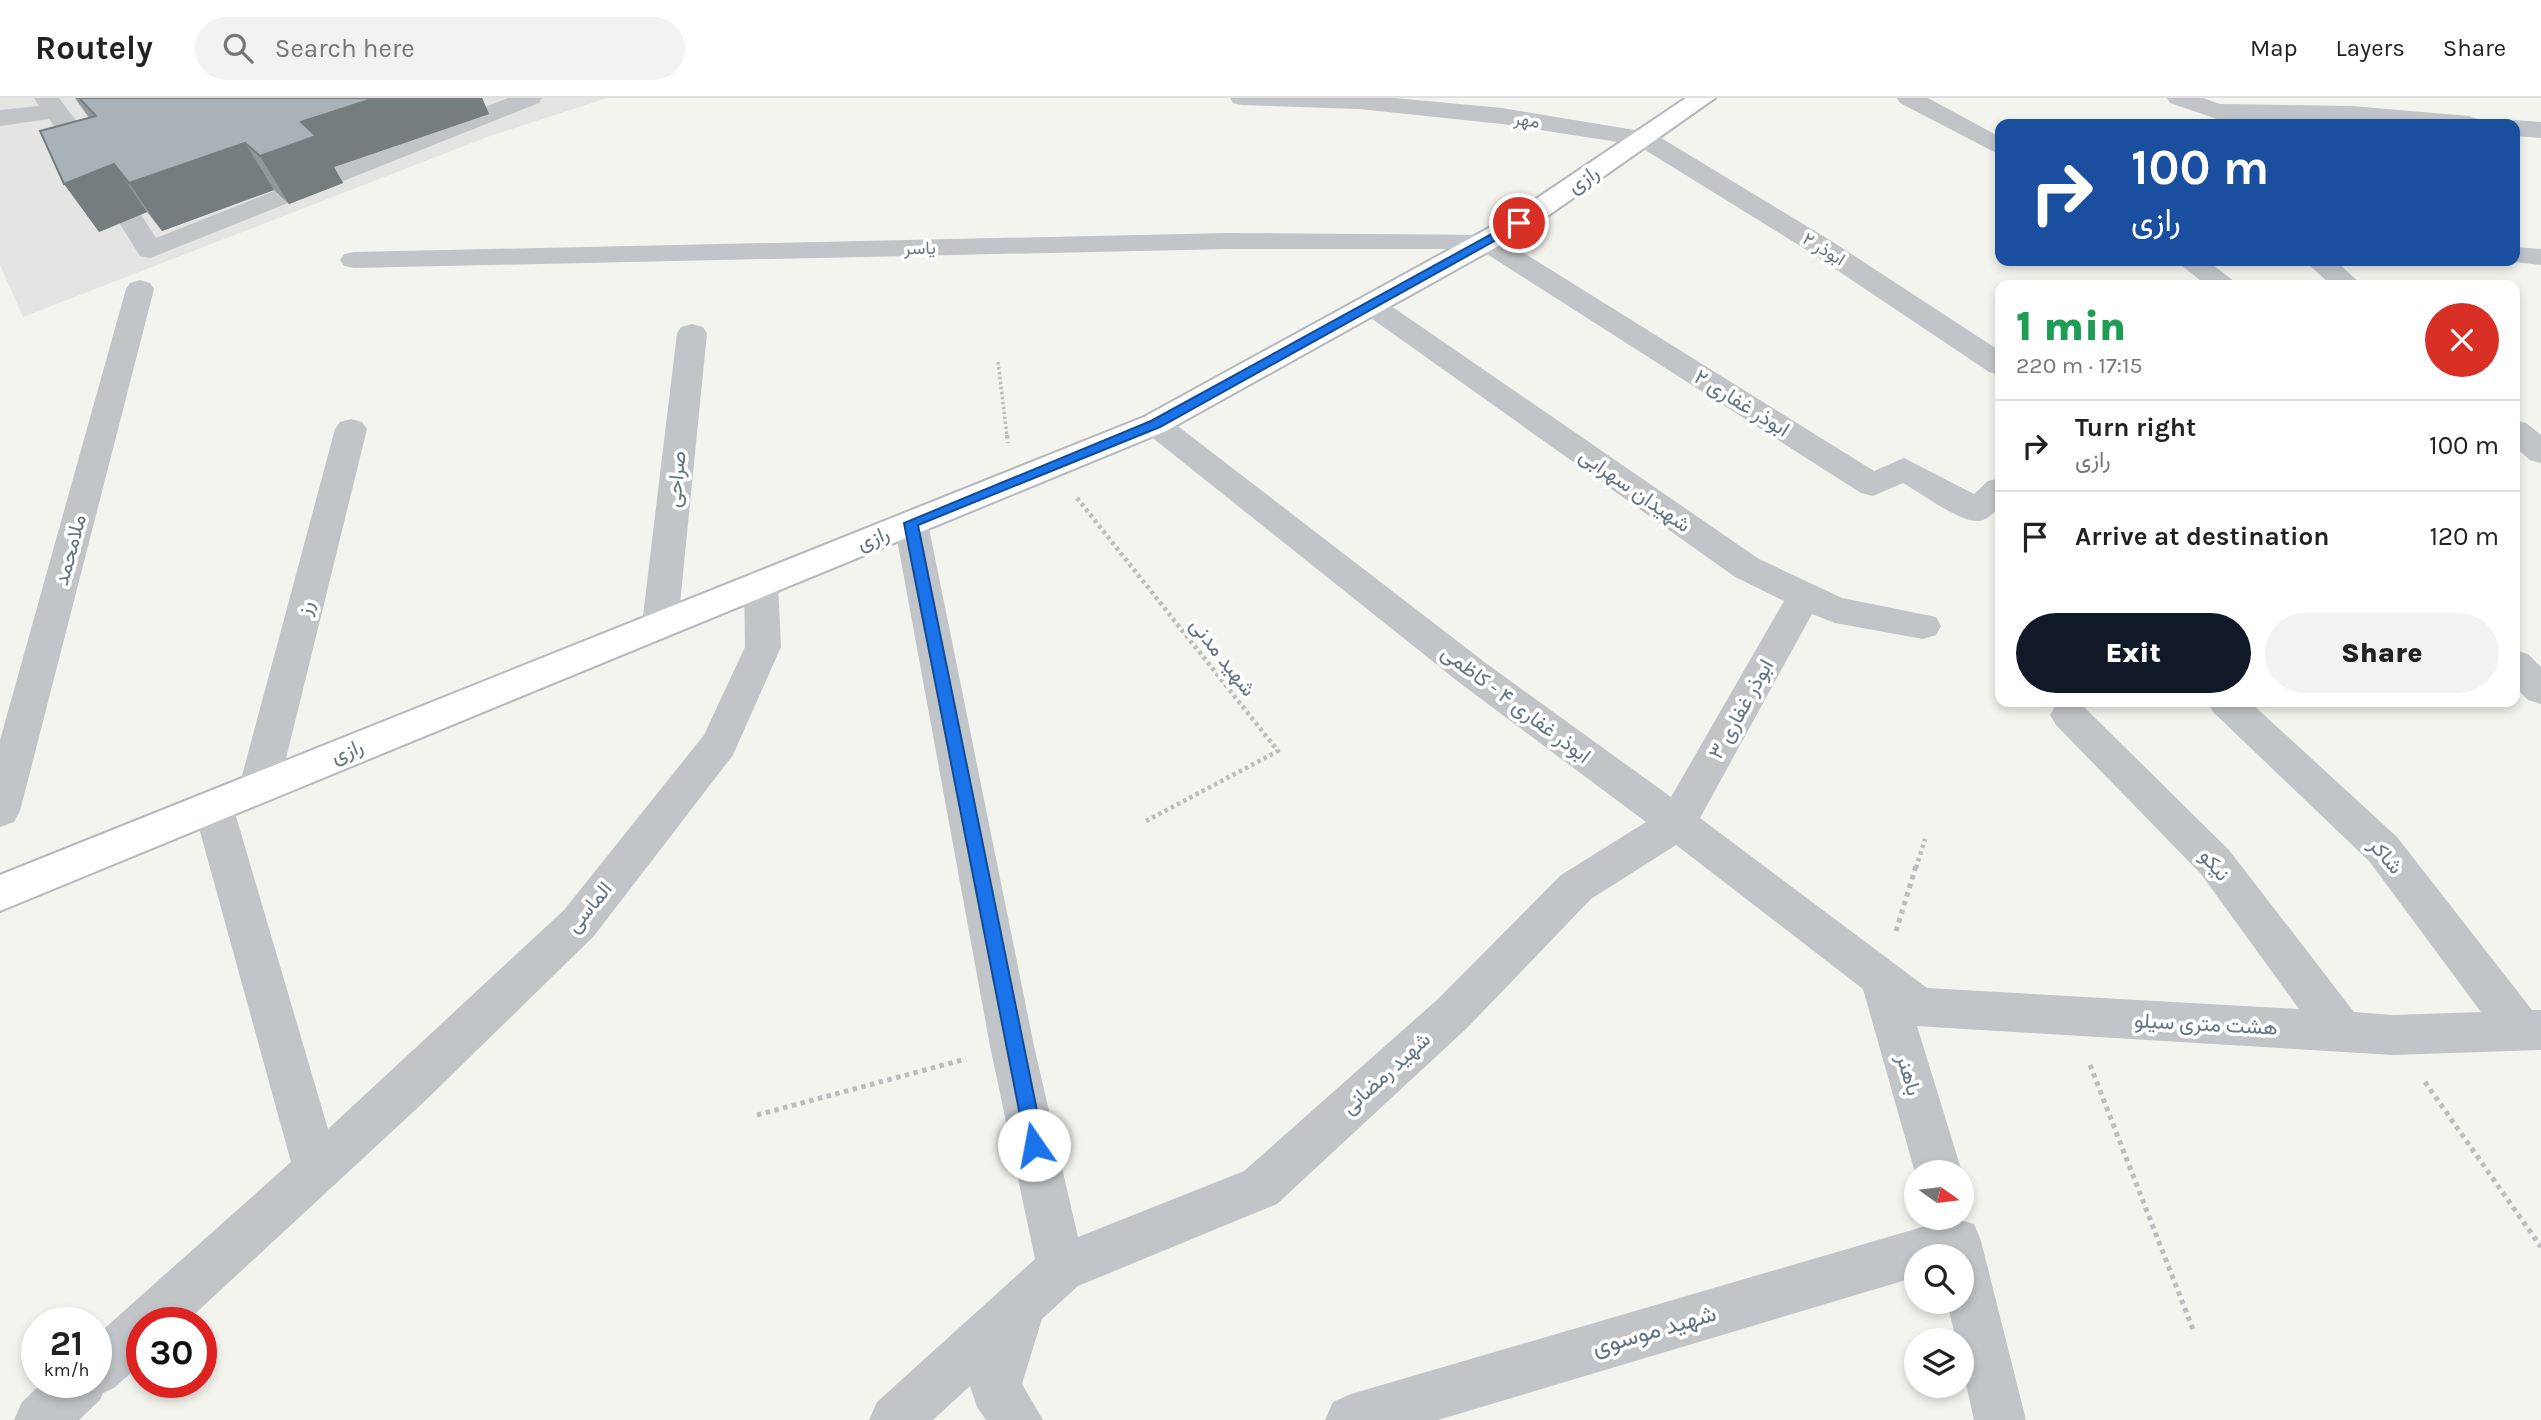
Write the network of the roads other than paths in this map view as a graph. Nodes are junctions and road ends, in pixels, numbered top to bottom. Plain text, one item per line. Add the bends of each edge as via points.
1 (530, 98) edge
2 (1242, 98) edge
3 (1703, 98) edge
4 (1909, 98) edge
5 (2179, 98) edge
6 (1360, 100) edge
7 (51, 105) edge
8 (2356, 106) edge
9 (0, 118) edge
10 (2239, 118) edge
11 (2438, 119) edge
12 (2520, 128) edge
13 (2541, 130) edge
14 (1644, 138) junction
15 (1995, 144) edge
16 (1485, 241) junction
17 (2520, 255) edge
18 (2541, 257) edge
19 (354, 260) dead end
20 (2197, 266) edge
21 (2326, 266) edge
22 (2218, 280) edge
23 (2342, 280) edge
24 (140, 289) dead end
25 (1371, 305) junction
26 (692, 333) dead end
27 (1995, 362) edge
28 (1155, 424) junction
29 (351, 429) dead end
30 (2520, 434) edge
31 (2541, 452) edge
32 (1995, 493) edge
33 (911, 523) junction
34 (761, 583) junction
35 (1805, 595) junction
36 (660, 624) junction
37 (1923, 626) dead end
38 (2520, 669) edge
39 (2541, 690) edge
40 (2231, 707) edge
41 (2069, 715) dead end
42 (259, 787) junction
43 (213, 806) junction
44 (0, 811) edge
45 (1677, 823) junction
46 (0, 893) edge
47 (1881, 978) junction
48 (2531, 1031) edge
49 (2342, 1032) junction
50 (1934, 1160) edge
51 (317, 1170) junction
52 (1904, 1260) edge
53 (1061, 1268) junction
54 (1023, 1302) junction
55 (166, 1307) edge
56 (1974, 1311) edge
57 (126, 1343) edge
58 (112, 1356) edge
59 (64, 1398) edge
60 (40, 1420) edge
61 (895, 1420) edge
62 (1017, 1420) edge
63 (1351, 1420) edge
64 (2000, 1420) edge

1 - 7 street via 150,250
2 - 6 street, مهر
3 - 14 main road, رازی
4 - 15 street
5 - 10 street
6 - 14 street, مهر
7 - 9 street
8 - 10 street
8 - 11 street
12 - 13 street
14 - 16 main road, رازی
14 - 27 street, ابوذر ۲
16 - 19 street, یاسر via 1229,241
16 - 25 main road, رازی
16 - 32 street, ابوذر غفاری ۲ via 1873,485 1904,470 1976,510
17 - 18 street
20 - 22 street
21 - 23 street
24 - 44 street, ملامحمد
25 - 28 main road, رازی
25 - 35 street, شهیدان سهرابی via 1747,568
26 - 36 street, صراحی
28 - 33 main road, رازی
28 - 45 street, ابوذر غفاری ۴ - کاظمی via 1474,674
29 - 42 street, رز
30 - 31 street
33 - 34 main road, رازی
33 - 53 street via 1012,1046
34 - 36 main road, رازی
34 - 51 street, الماسی via 763,647 719,744 579,923
35 - 37 street, شهیدان سهرابی via 1836,610
35 - 45 street, ابوذر غفاری ۳
36 - 42 main road, رازی
38 - 39 street
40 - 48 street, شاکر via 2383,849
41 - 49 street, نیکو via 2214,862
42 - 43 main road, رازی
43 - 46 main road, رازی
43 - 51 street
45 - 47 street, ابوذر غفاری ۴ - کاظمی
45 - 53 street, شهید رمضانی via 1576,887 1453,1013 1260,1188
47 - 49 street, هشت متری سیلو via 1919,1007
47 - 50 street, باهنر
48 - 49 street, هشت متری سیلو
51 - 55 street, الماسی
52 - 63 street, شهید موسوی
53 - 54 street, شهید رمضانی
54 - 61 street, شهید رمضانی
54 - 62 street via 995,1388
56 - 64 street
57 - 58 street
59 - 60 street

